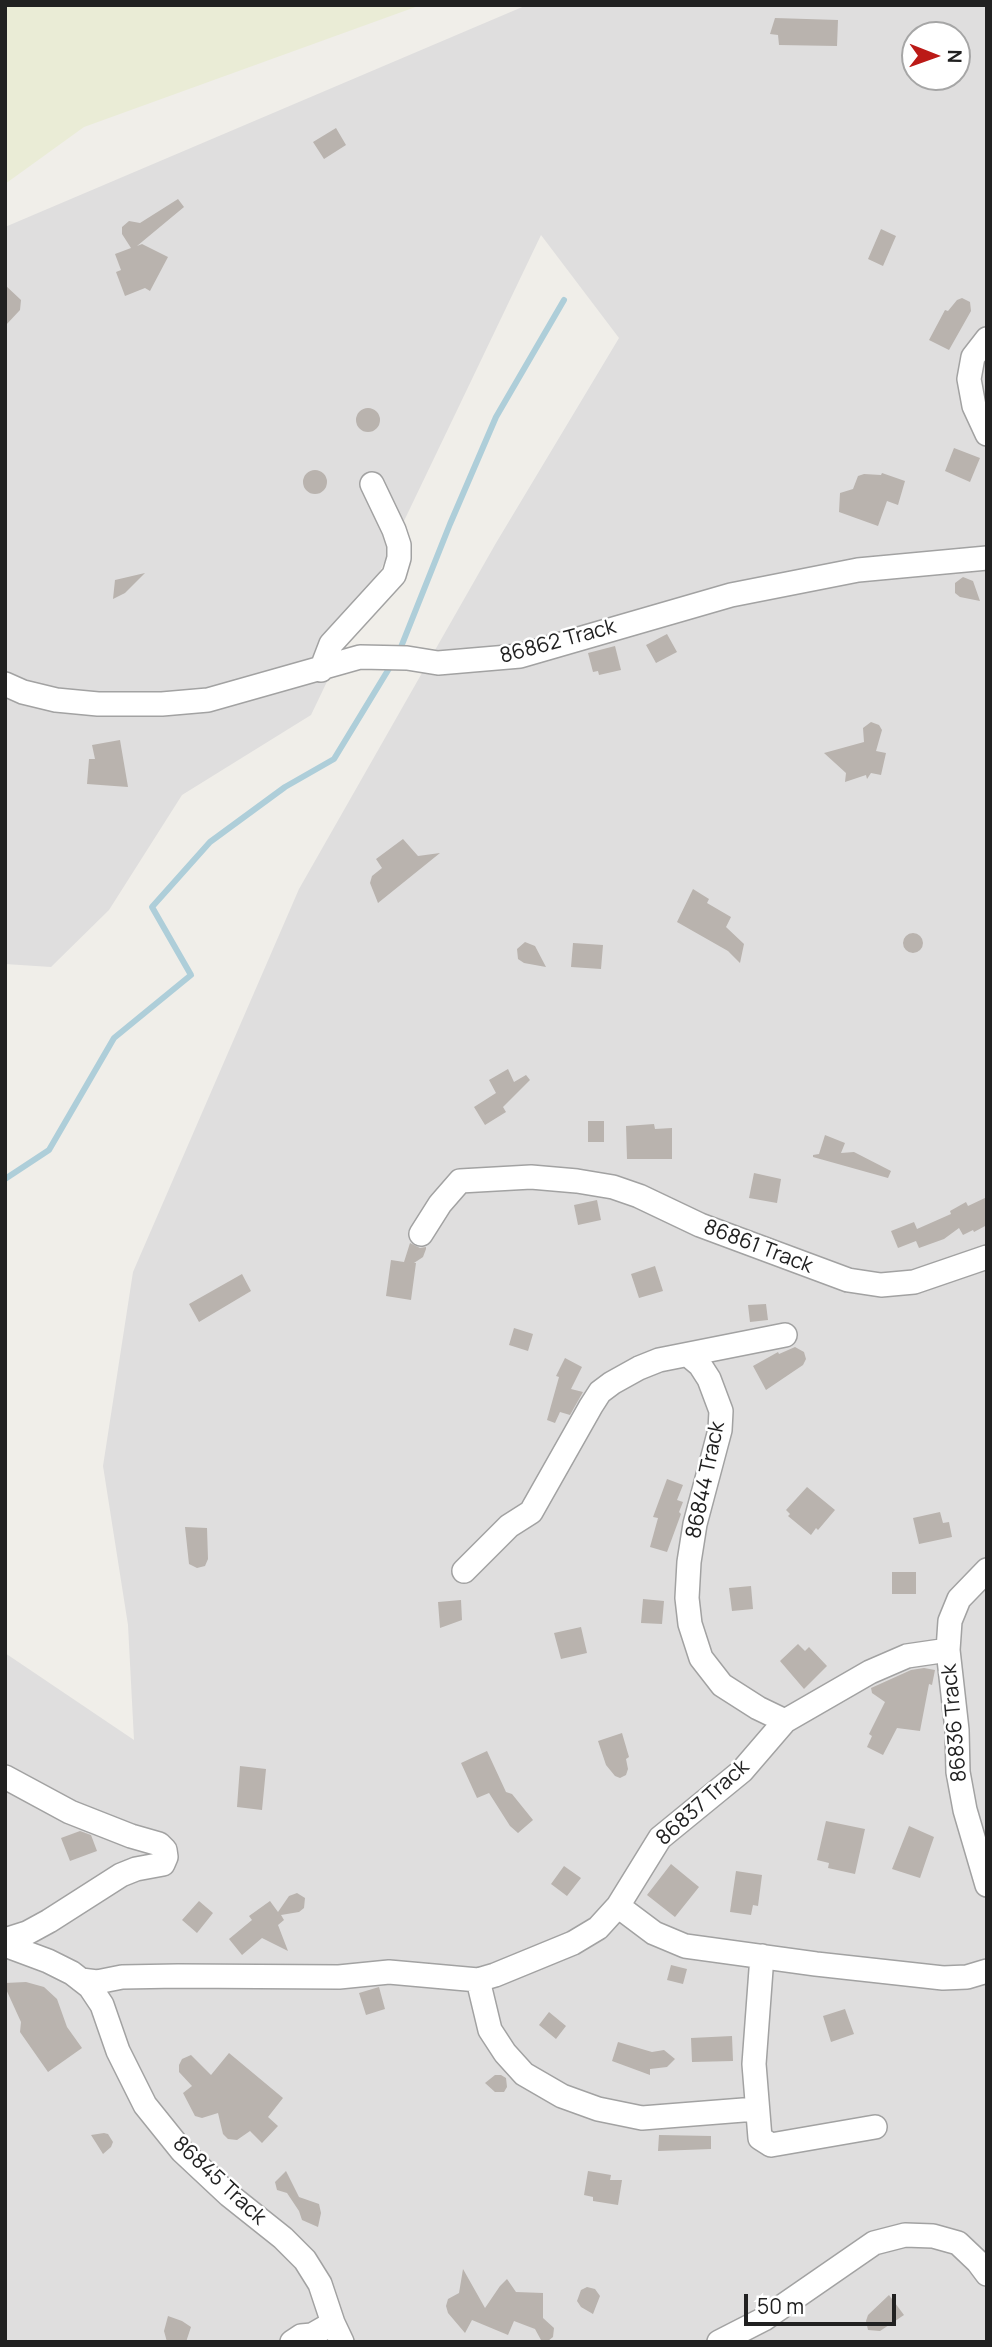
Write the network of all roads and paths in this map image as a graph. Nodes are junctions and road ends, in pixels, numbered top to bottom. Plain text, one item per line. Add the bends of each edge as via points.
1 (987, 339) edge
2 (987, 434) edge
3 (372, 484) dead end
4 (987, 558) edge
5 (321, 670) junction
6 (5, 684) edge
7 (421, 1234) dead end
8 (987, 1257) edge
9 (785, 1335) dead end
10 (688, 1355) junction
11 (987, 1570) edge
12 (464, 1571) dead end
13 (948, 1650) junction
14 (785, 1721) junction
15 (5, 1777) edge
16 (987, 1885) edge
17 (618, 1906) junction
18 (5, 1942) edge
19 (762, 1956) junction
20 (987, 1971) edge
21 (81, 1980) junction
22 (478, 1980) junction
23 (756, 2109) junction
24 (875, 2127) dead end
25 (987, 2274) edge
26 (337, 2332) edge
27 (292, 2342) edge
28 (719, 2342) edge

1 - 2 street via 973,357 968,379
3 - 5 street via 394,530 399,558 394,575 331,644
4 - 5 street, 86862 Track via 858,570 743,592 520,656 438,663 360,657
5 - 6 street, 86862 Track via 208,700 162,704 56,700
7 - 8 street, 86861 Track via 460,1181 531,1177 613,1187 699,1225 848,1280 881,1285 914,1282
9 - 10 street
10 - 12 street via 639,1367 600,1392 531,1512
10 - 14 street, 86844 Track via 709,1379 720,1411 720,1430 689,1562 690,1624 701,1658 722,1685
11 - 13 street, 86836 Track via 959,1599 950,1621
13 - 14 street, 86837 Track via 908,1656 870,1672
13 - 16 street, 86836 Track via 958,1772
14 - 17 street, 86837 Track via 741,1771 660,1838
15 - 18 street via 71,1812 159,1844 166,1857 163,1864 121,1875 49,1921
17 - 19 street via 653,1933 685,1945
17 - 22 street, 86837 Track via 598,1928 573,1943
18 - 21 street, 86845 Track
19 - 20 street via 943,1978
19 - 23 street via 754,2064
21 - 22 street via 339,1977 389,1972
21 - 26 street, 86845 Track via 102,2005 145,2105 182,2151 305,2260 320,2284
22 - 23 street via 490,2030 505,2053 524,2074 562,2096 642,2118
23 - 24 street via 760,2138 771,2145
25 - 28 street via 958,2243 933,2235 905,2235 874,2243 764,2319
26 - 27 street via 301,2336

